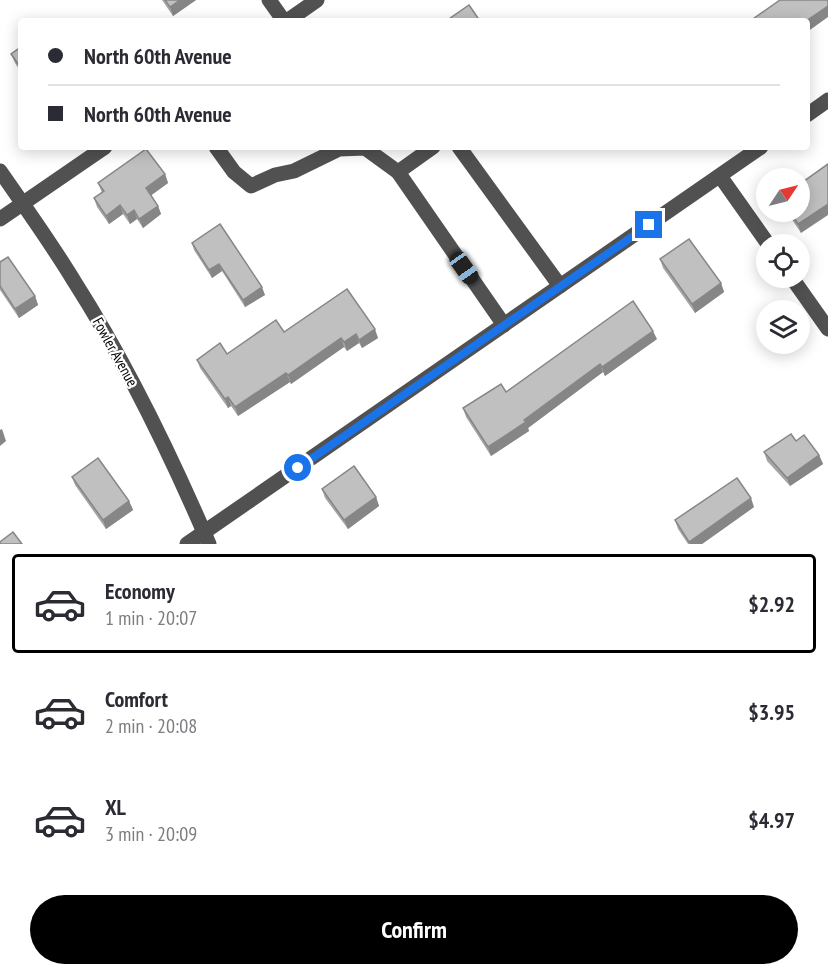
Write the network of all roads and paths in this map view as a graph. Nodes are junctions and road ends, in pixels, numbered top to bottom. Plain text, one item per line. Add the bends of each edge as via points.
1 (269, 0) edge
2 (317, 0) edge
3 (284, 18) edge
4 (290, 18) edge
5 (828, 100) edge
6 (810, 113) edge
7 (101, 150) edge
8 (218, 150) edge
9 (337, 150) edge
10 (368, 150) edge
11 (430, 150) edge
12 (461, 150) edge
13 (757, 150) edge
14 (0, 171) edge
15 (398, 172) junction
16 (720, 176) junction
17 (22, 204) junction
18 (0, 219) edge
19 (761, 234) edge
20 (560, 286) junction
21 (799, 288) edge
22 (504, 325) junction
23 (828, 329) edge
24 (207, 538) edge
25 (188, 544) edge

1 - 3 street
2 - 4 street
5 - 6 street
7 - 17 street
8 - 9 street via 234,172 251,186
10 - 15 street
11 - 15 street
12 - 20 street
13 - 16 street
14 - 17 street, Fowler Avenue
15 - 22 street
16 - 19 street
16 - 20 street
17 - 18 street
17 - 24 street, Fowler Avenue via 75,281 124,364 166,445
20 - 22 street
21 - 23 street
22 - 24 street
24 - 25 street

